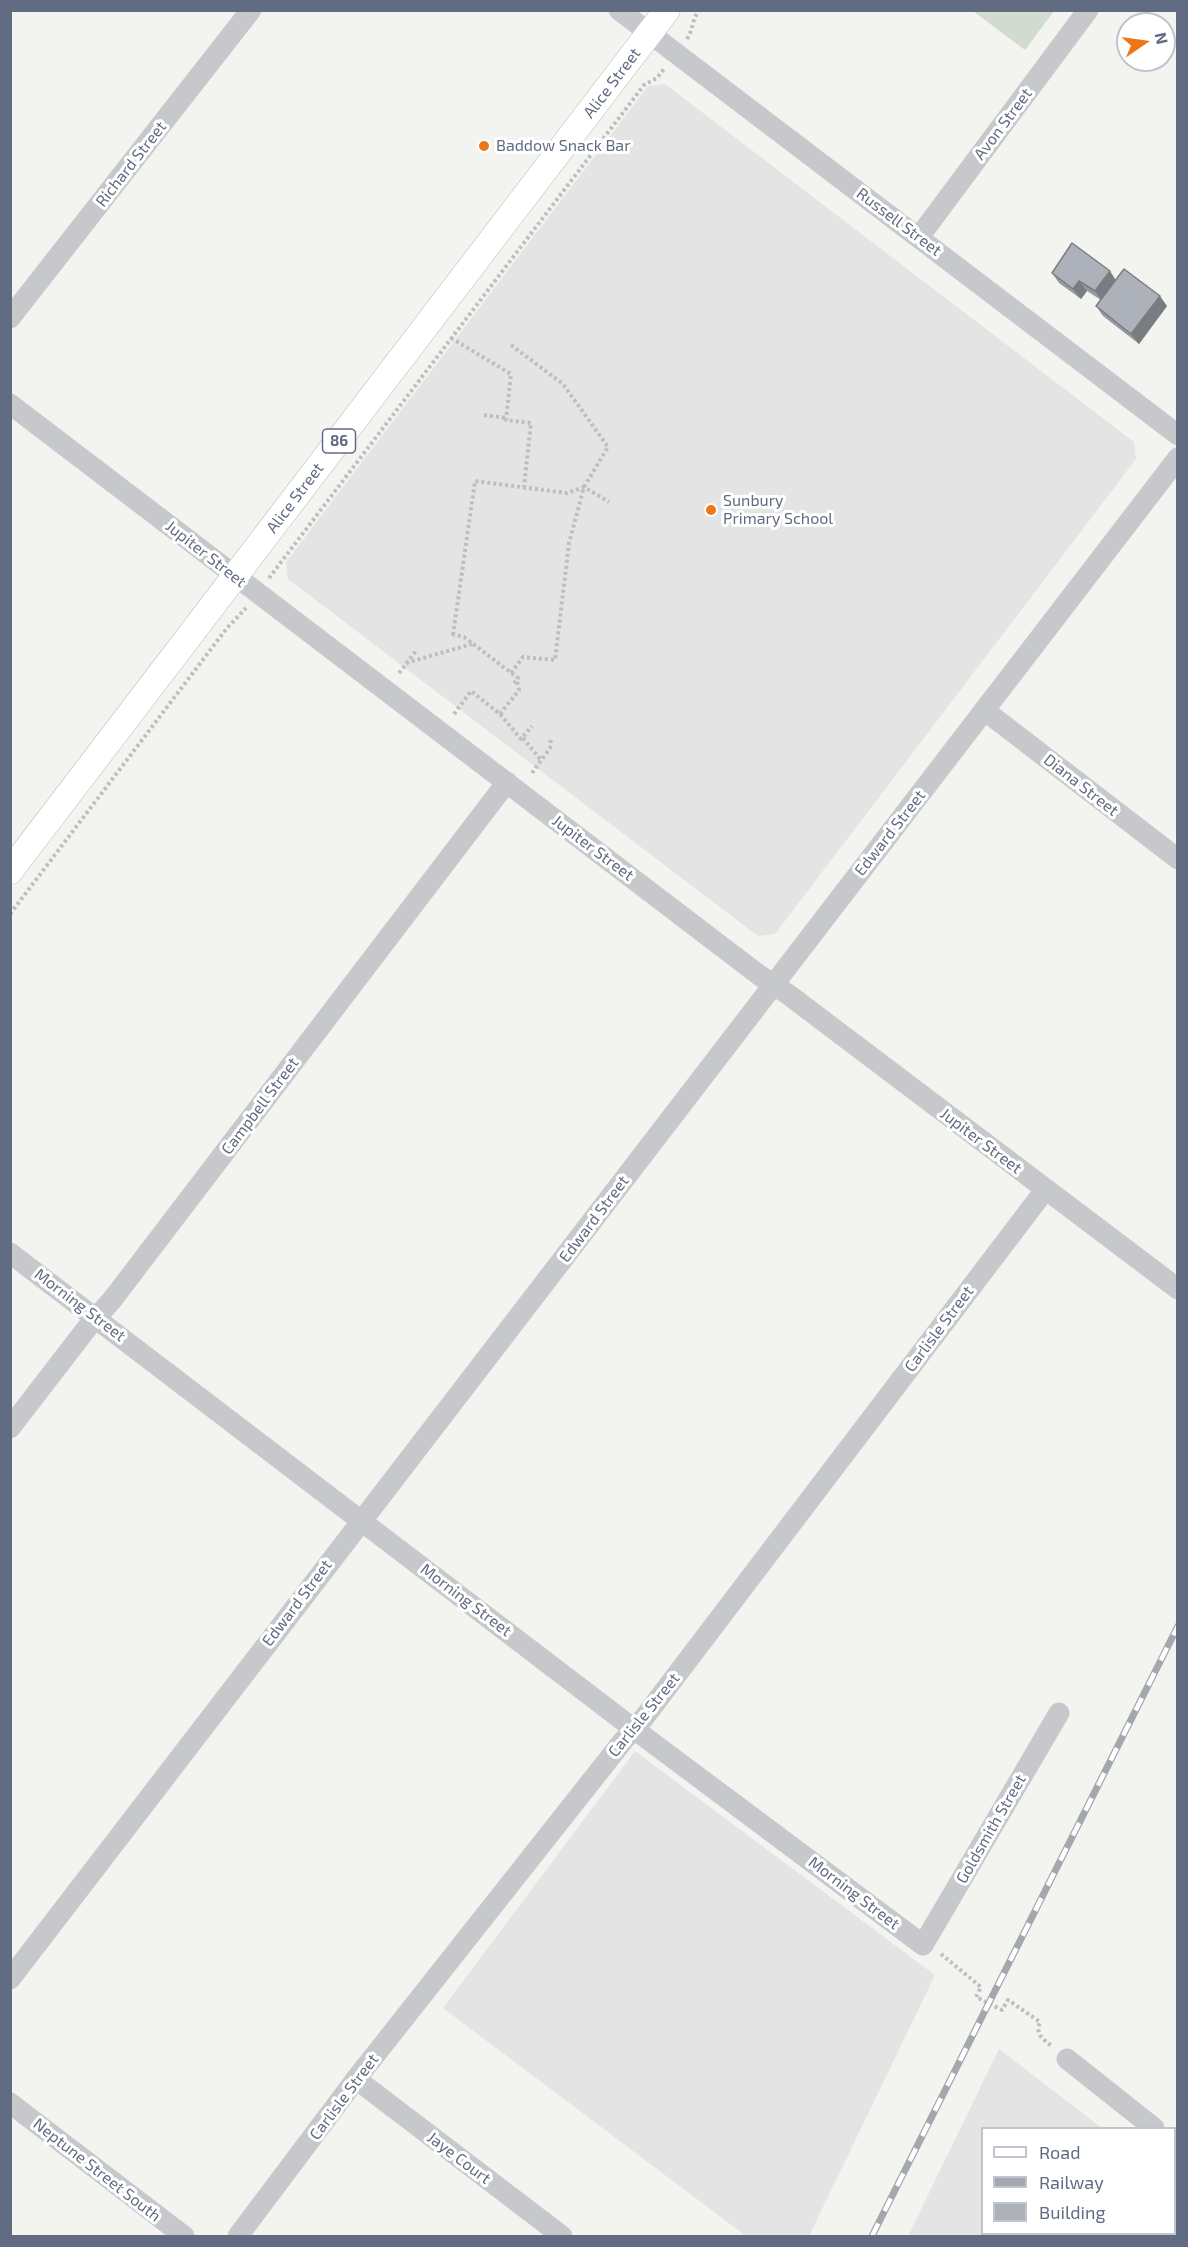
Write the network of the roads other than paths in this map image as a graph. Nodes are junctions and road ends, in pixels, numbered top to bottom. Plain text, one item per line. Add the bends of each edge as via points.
1 (251, 10) edge
2 (619, 10) edge
3 (667, 10) edge
4 (1088, 10) edge
5 (650, 34) junction
6 (919, 237) junction
7 (10, 318) edge
8 (10, 404) edge
9 (1178, 435) edge
10 (1178, 458) edge
11 (235, 577) junction
12 (984, 710) junction
13 (507, 782) junction
14 (1178, 859) edge
15 (10, 871) edge
16 (774, 984) junction
17 (1045, 1190) junction
18 (10, 1252) edge
19 (1178, 1290) edge
20 (96, 1318) junction
21 (10, 1428) edge
22 (362, 1520) junction
23 (1059, 1713) dead end
24 (634, 1729) junction
25 (932, 1949) joint
26 (10, 1979) edge
27 (1067, 2059) road end
28 (356, 2079) junction
29 (10, 2103) edge
30 (1153, 2127) edge
31 (184, 2236) edge
32 (238, 2236) edge
33 (562, 2236) edge

1 - 7 street, Richard Street
2 - 5 street, Russell Street
3 - 5 main road, Alice Street / 86
4 - 6 street, Avon Street
5 - 6 street, Russell Street
5 - 11 main road, Alice Street / 86
6 - 9 street, Russell Street
8 - 11 street, Jupiter Street
10 - 12 street, Edward Street
11 - 13 street, Jupiter Street
11 - 15 main road, Alice Street / 86
12 - 14 street, Diana Street
12 - 16 street, Edward Street
13 - 16 street, Jupiter Street
13 - 20 street, Campbell Street
16 - 17 street, Jupiter Street
16 - 22 street, Edward Street
17 - 19 street, Jupiter Street
17 - 24 street, Carlisle Street
18 - 20 street, Morning Street
20 - 21 street, Campbell Street
20 - 22 street, Morning Street
22 - 24 street, Morning Street
22 - 26 street, Edward Street
23 - 25 street, Goldsmith Street
24 - 25 street, Morning Street
24 - 28 street, Carlisle Street
27 - 30 street
28 - 32 street, Carlisle Street
28 - 33 street, Jaye Court
29 - 31 street, Neptune Street South

